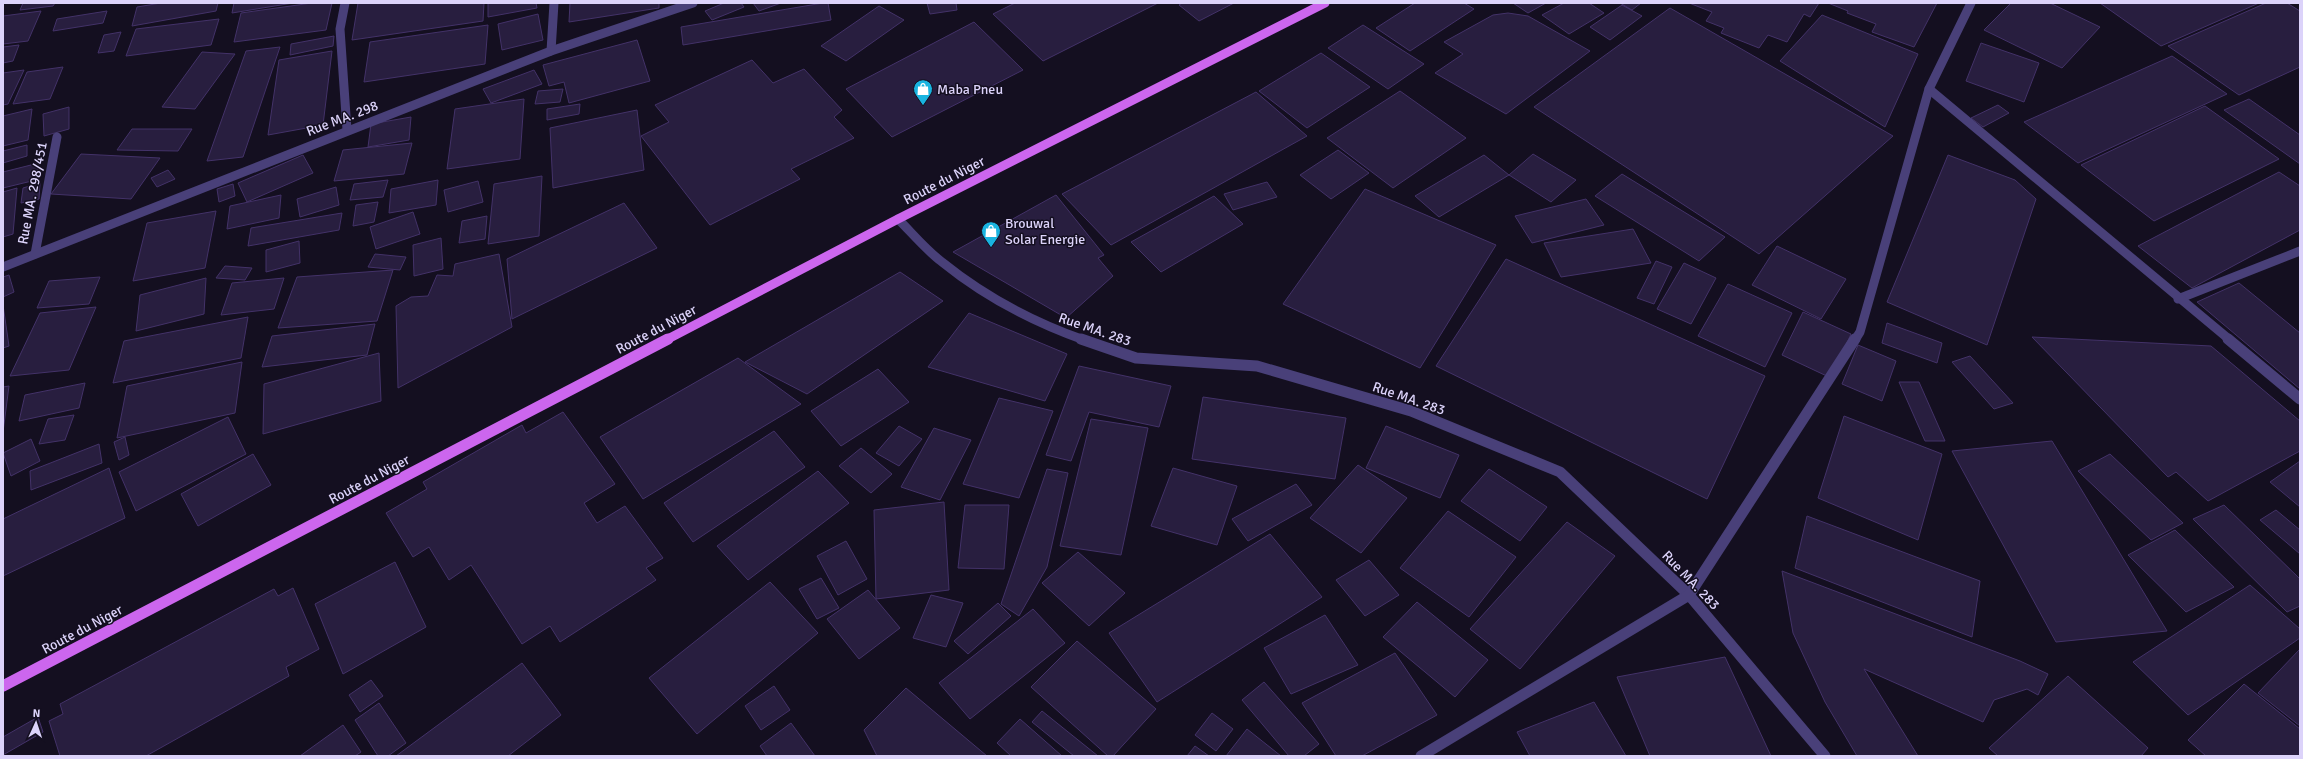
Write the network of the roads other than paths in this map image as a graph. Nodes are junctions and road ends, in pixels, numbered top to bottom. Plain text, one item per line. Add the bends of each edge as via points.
1 (345, 3) edge
2 (554, 3) edge
3 (693, 3) edge
4 (1325, 3) edge
5 (1971, 3) edge
6 (551, 51) junction
7 (1929, 89) junction
8 (346, 130) junction
9 (57, 137) dead end
10 (898, 219) junction
11 (2300, 251) edge
12 (35, 254) junction
13 (3, 268) edge
14 (2178, 299) junction
15 (2300, 399) edge
16 (1689, 595) junction
17 (3, 686) edge
18 (1421, 756) edge
19 (1825, 756) edge

1 - 8 street via 340,29
2 - 6 street
3 - 6 street, Rue MA. 298
4 - 10 main road, Route du Niger
5 - 7 street
6 - 8 street, Rue MA. 298
7 - 14 street
7 - 16 street via 1860,332
8 - 12 street, Rue MA. 298
9 - 12 street, Rue MA. 298/451
10 - 16 street, Rue MA. 283 via 941,262 999,302 1052,329 1136,358 1257,366 1411,411 1560,472
10 - 17 main road, Route du Niger
11 - 14 street
12 - 13 street, Rue MA. 298
14 - 15 street
16 - 18 street
16 - 19 street, Rue MA. 283

